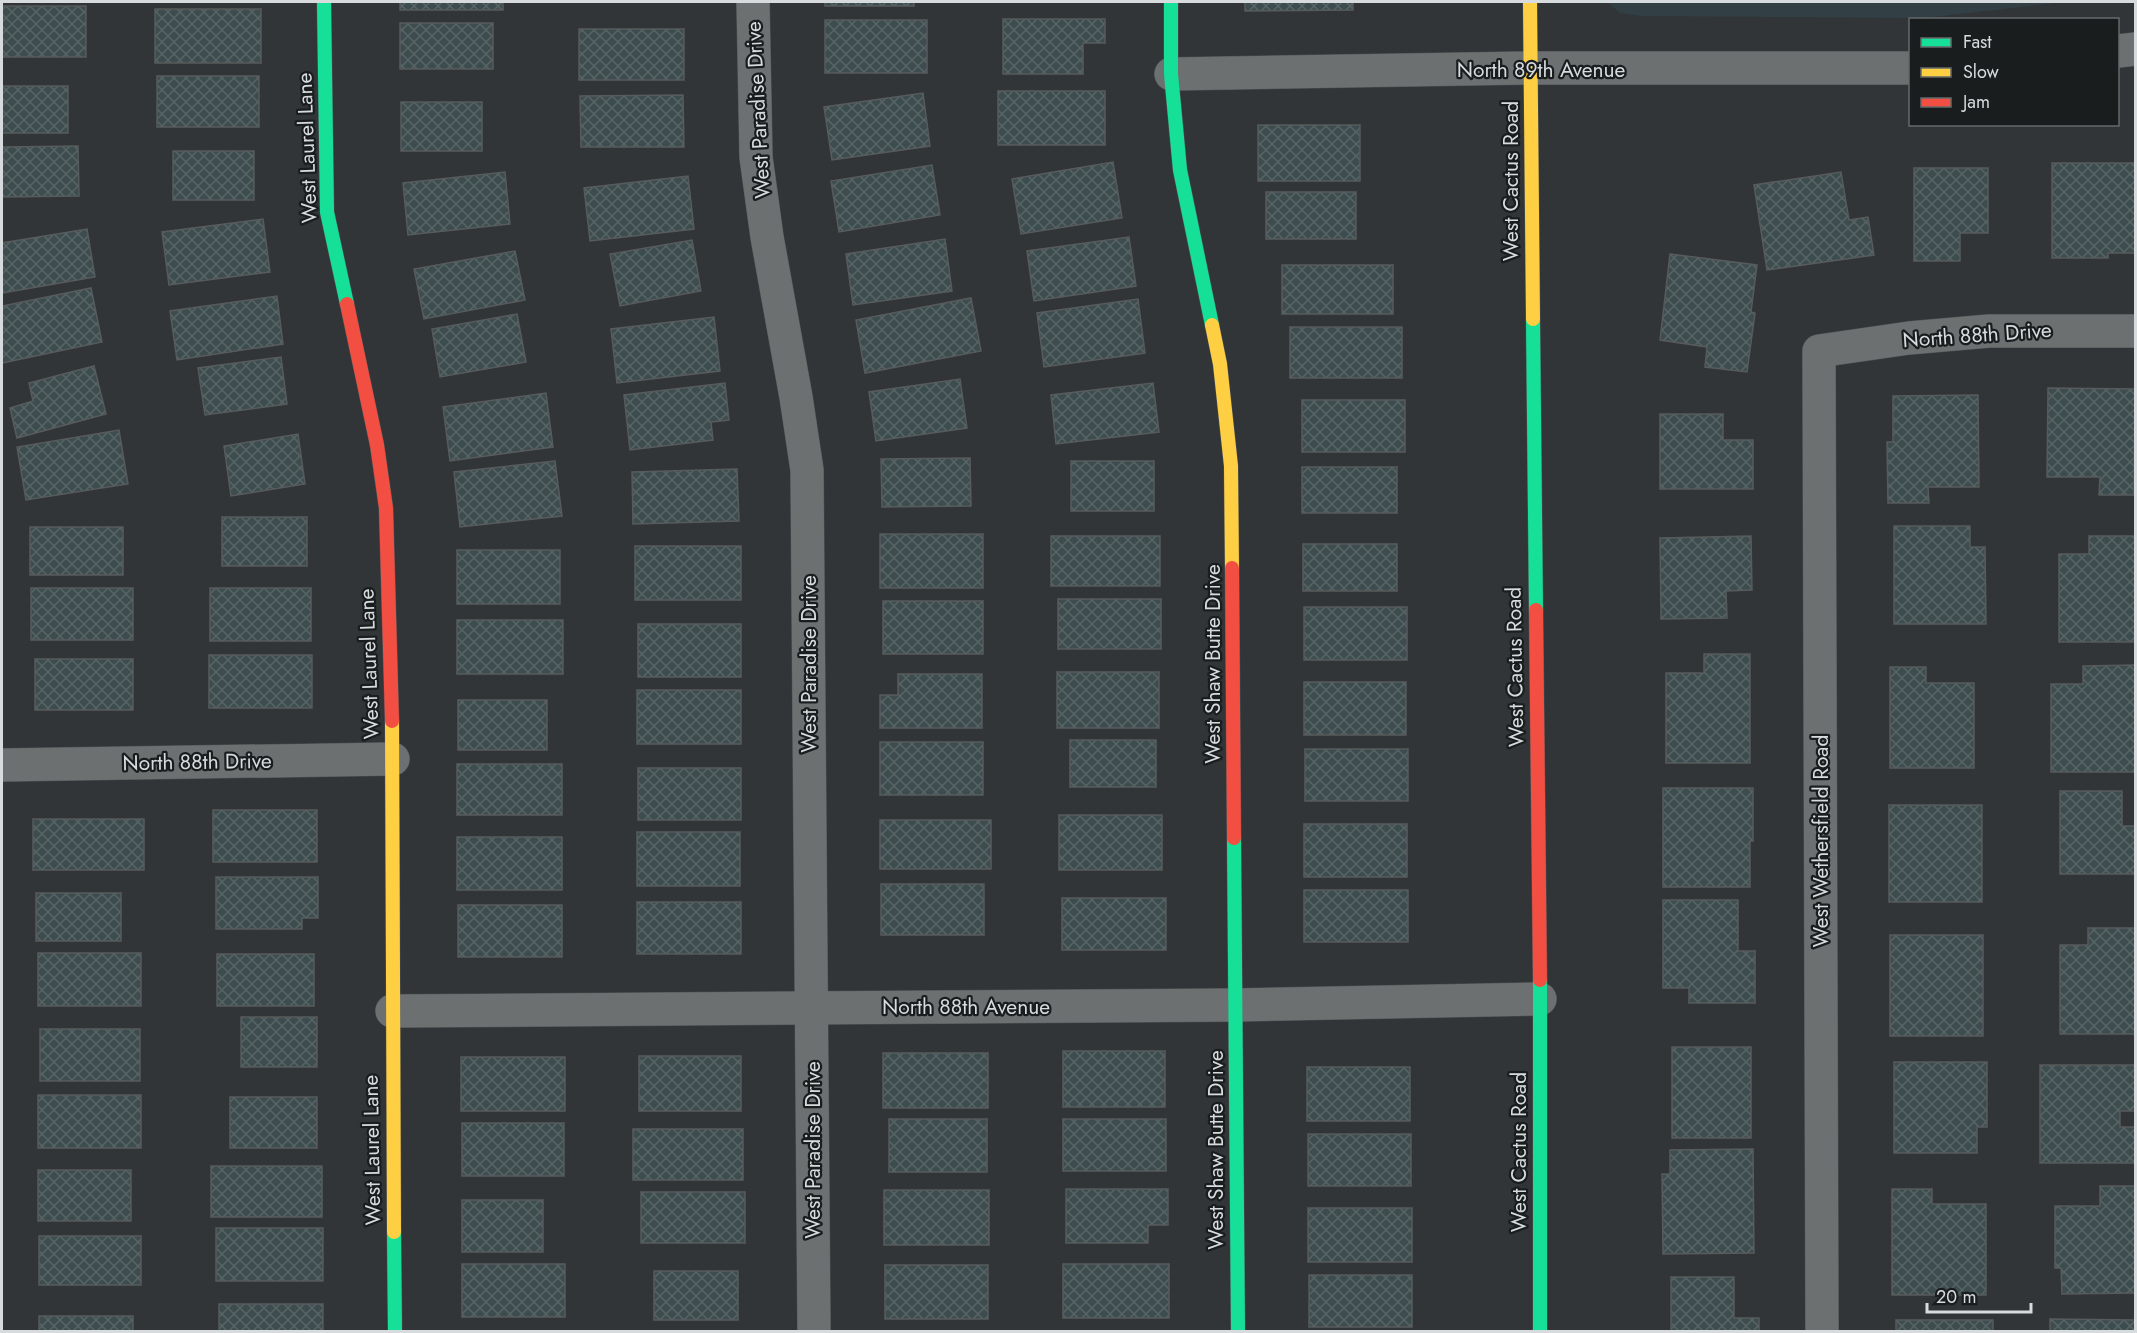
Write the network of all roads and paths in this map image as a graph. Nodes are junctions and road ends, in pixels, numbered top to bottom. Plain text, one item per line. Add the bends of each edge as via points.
1 (324, 2) edge
2 (753, 2) edge
3 (1171, 2) edge
4 (1530, 2) edge
5 (1531, 68) junction
6 (1909, 68) edge
7 (1171, 74) junction
8 (2136, 331) edge
9 (1819, 351) joint
10 (393, 759) junction
11 (2, 765) edge
12 (1540, 999) junction
13 (1236, 1005) junction
14 (811, 1008) junction
15 (392, 1011) junction
16 (395, 1332) edge
17 (814, 1332) edge
18 (1239, 1332) edge
19 (1540, 1332) edge
20 (1822, 1332) edge

1 - 10 street, West Laurel Lane via 327,212 377,445 386,508
2 - 14 street, West Paradise Drive via 756,157 807,470
3 - 7 street, West Shaw Butte Drive
4 - 5 street, West Cactus Road
5 - 6 street, North 89th Avenue
5 - 7 street, North 89th Avenue
5 - 12 street, West Cactus Road
7 - 13 street, West Shaw Butte Drive via 1180,170 1220,364 1232,466
8 - 9 street, North 88th Drive via 1989,331
9 - 20 street, West Wethersfield Road
10 - 11 street, North 88th Drive
10 - 15 street, West Laurel Lane
12 - 13 street, North 88th Avenue
12 - 19 street, West Cactus Road
13 - 14 street, North 88th Avenue
13 - 18 street, West Shaw Butte Drive
14 - 15 street, North 88th Avenue
14 - 17 street, West Paradise Drive
15 - 16 street, West Laurel Lane

